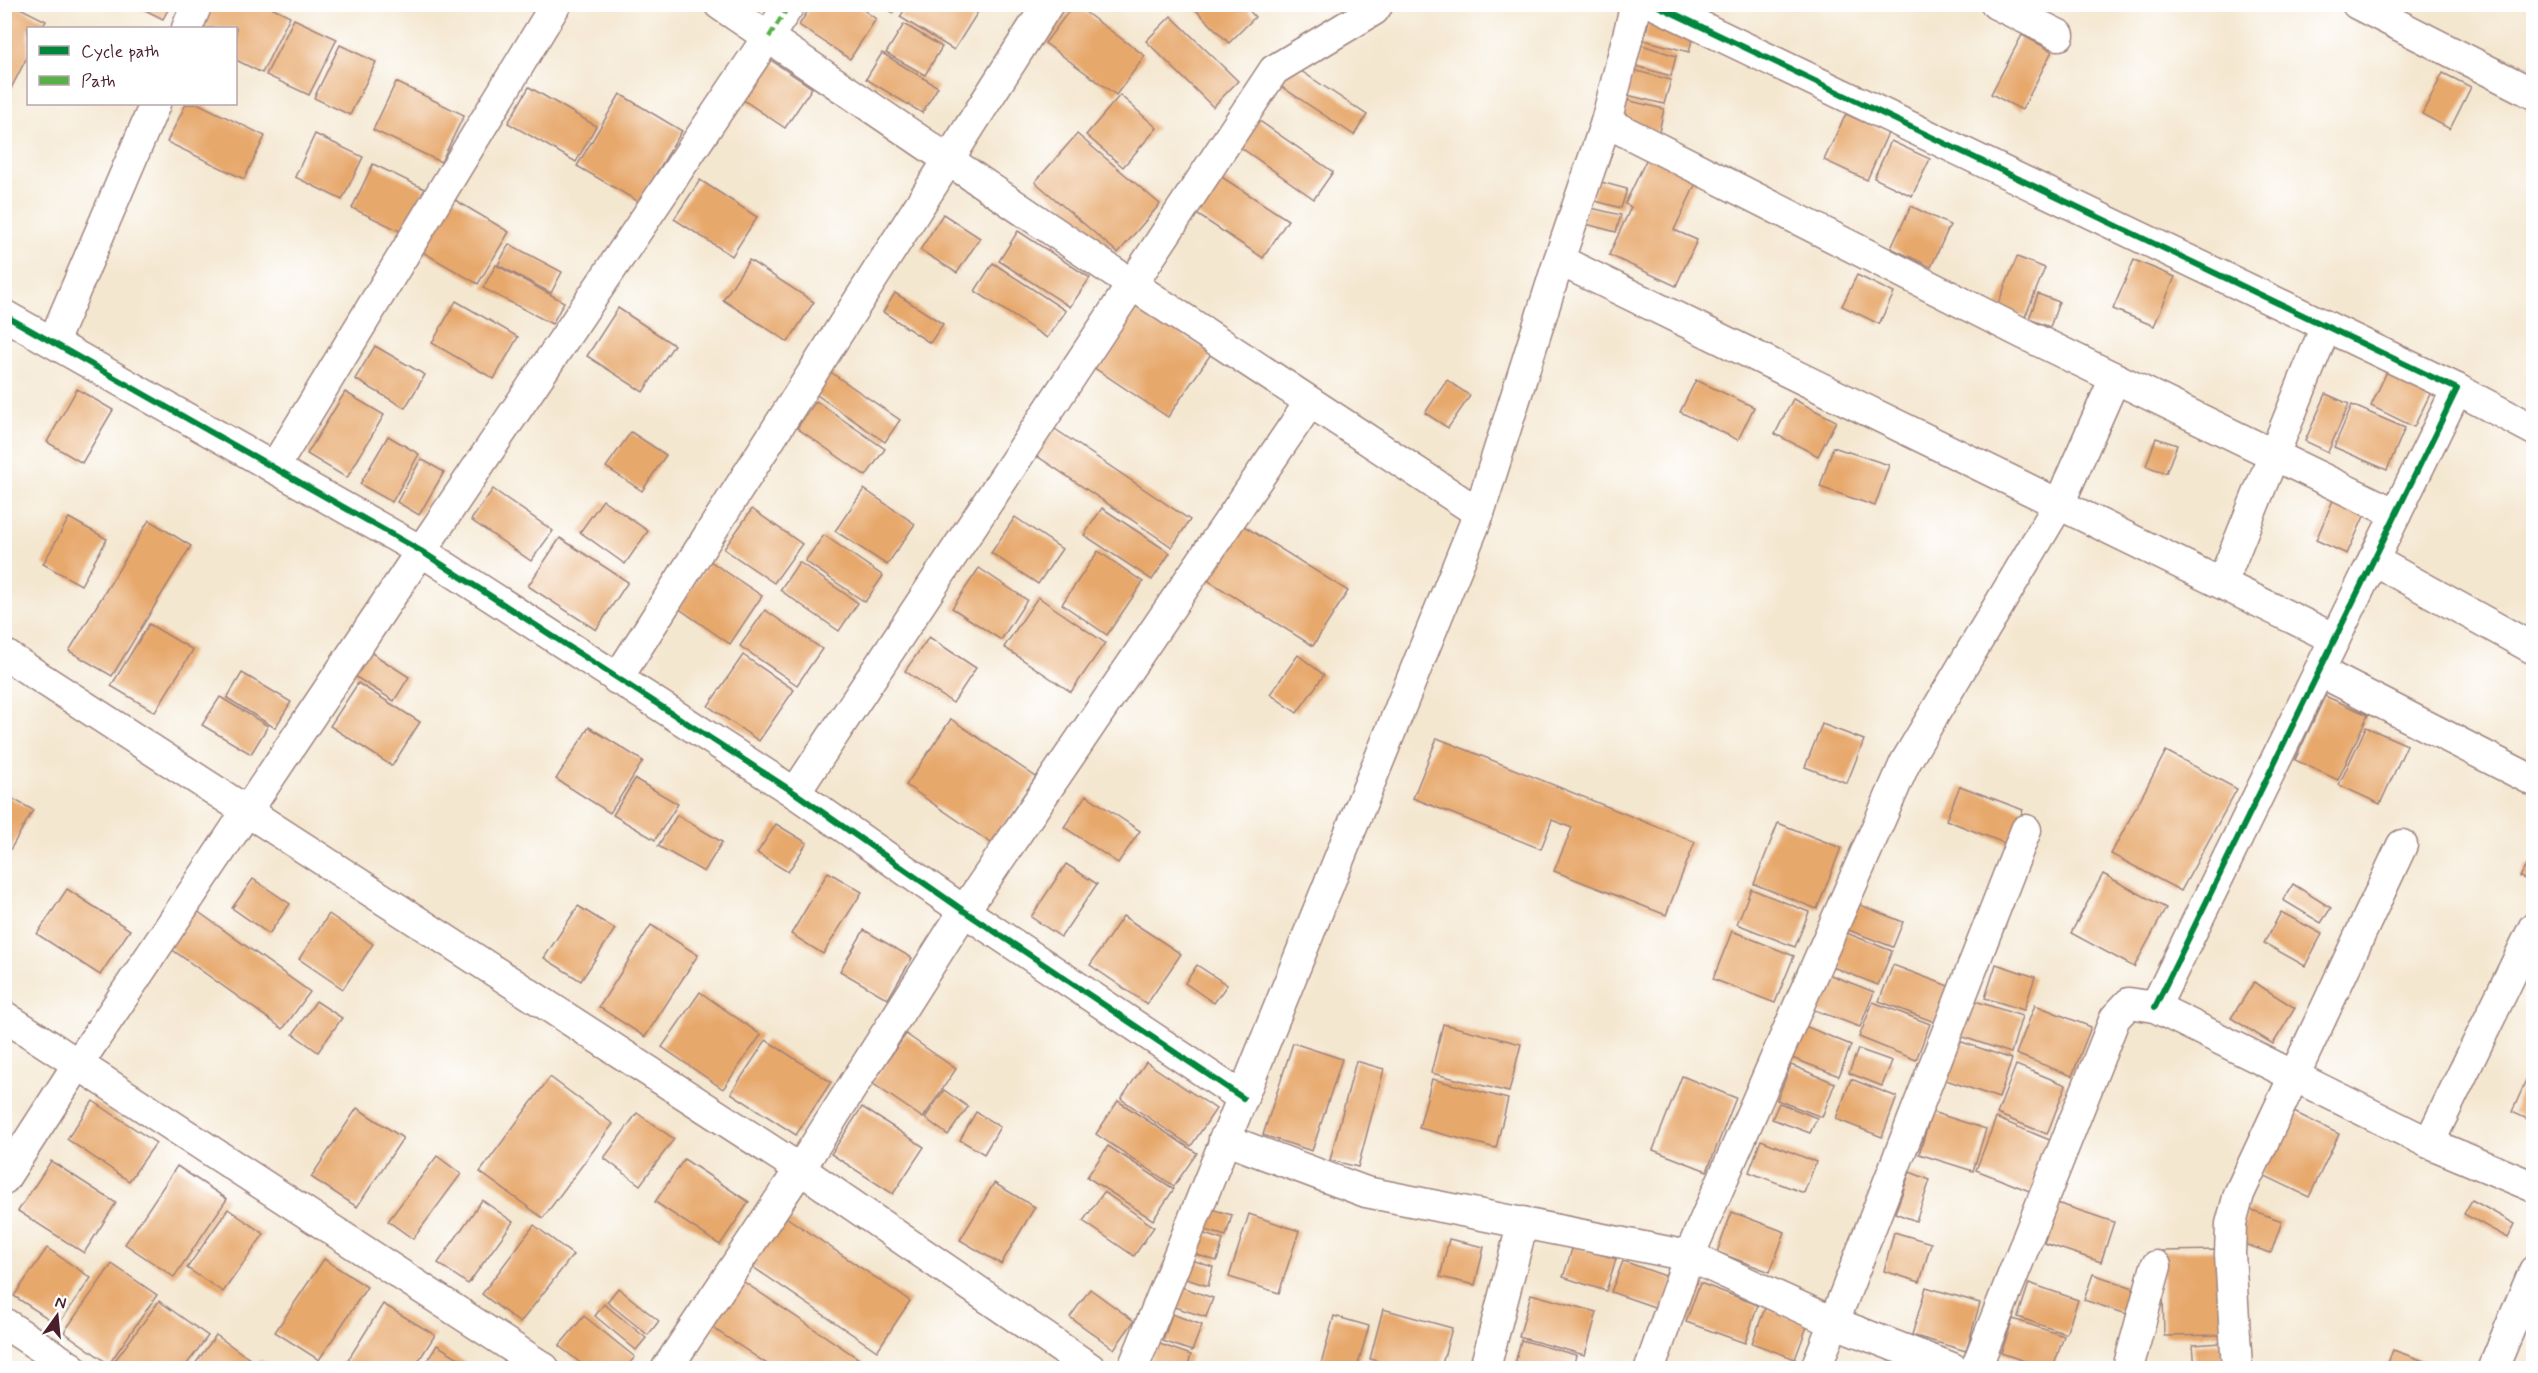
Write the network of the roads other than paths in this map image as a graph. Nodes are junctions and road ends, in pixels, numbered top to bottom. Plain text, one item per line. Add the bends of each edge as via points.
1 (197, 4) edge
2 (556, 4) edge
3 (719, 4) edge
4 (790, 4) edge
5 (1048, 4) edge
6 (1378, 4) edge
7 (1636, 4) edge
8 (1654, 4) edge
9 (1996, 4) edge
10 (2357, 4) edge
11 (187, 27) edge
12 (2059, 35) dead end
13 (769, 37) junction
14 (2534, 94) edge
15 (155, 105) edge
16 (1606, 122) junction
17 (948, 160) junction
18 (1559, 260) junction
19 (1131, 284) junction
20 (4, 315) edge
21 (2326, 326) junction
22 (53, 342) junction
23 (2115, 378) junction
24 (2457, 389) junction
25 (1310, 402) junction
26 (2534, 430) edge
27 (2273, 456) junction
28 (274, 468) junction
29 (2059, 504) junction
30 (1479, 513) junction
31 (2396, 514) junction
32 (421, 551) junction
33 (2373, 561) junction
34 (2222, 584) junction
35 (2335, 639) junction
36 (2534, 649) edge
37 (4, 654) edge
38 (2319, 671) junction
39 (617, 679) junction
40 (2534, 782) edge
41 (795, 793) junction
42 (248, 810) junction
43 (2026, 830) dead end
44 (2402, 845) dead end
45 (964, 911) junction
46 (2534, 927) edge
47 (2155, 1007) junction
48 (4, 1016) edge
49 (78, 1064) junction
50 (2295, 1076) junction
51 (1243, 1098) junction
52 (1224, 1140) junction
53 (2429, 1143) junction
54 (800, 1169) junction
55 (4, 1179) edge
56 (2534, 1187) edge
57 (1523, 1222) junction
58 (1689, 1256) junction
59 (2156, 1266) dead end
60 (2534, 1271) edge
61 (4, 1323) edge
62 (1835, 1323) junction
63 (72, 1368) edge
64 (544, 1368) edge
65 (667, 1368) edge
66 (1090, 1368) edge
67 (1133, 1368) edge
68 (1485, 1368) edge
69 (1650, 1368) edge
70 (1816, 1368) edge
71 (1952, 1368) edge
72 (1976, 1368) edge
73 (2128, 1368) edge
74 (2237, 1368) edge
75 (2493, 1368) edge

1 - 11 street
2 - 28 street
3 - 13 street
4 - 13 street
5 - 17 street
6 - 19 street via 1274,70
7 - 16 street
8 - 21 street
9 - 12 street
10 - 14 street
13 - 17 street
13 - 32 street
15 - 22 street
16 - 18 street
16 - 23 street
17 - 19 street
17 - 39 street
18 - 29 street
18 - 30 street
19 - 25 street
19 - 41 street
20 - 22 street
21 - 24 street
21 - 27 street
22 - 28 street
23 - 27 street
23 - 29 street
24 - 26 street
24 - 31 street
25 - 30 street
25 - 45 street
27 - 31 street
27 - 34 street
28 - 32 street
29 - 34 street
29 - 58 street via 1905,764
30 - 51 street
31 - 33 street
32 - 39 street
32 - 42 street
33 - 35 street
33 - 36 street
34 - 35 street
35 - 38 street
37 - 42 street
38 - 40 street
38 - 47 street
39 - 41 street
41 - 45 street
42 - 49 street
42 - 54 street
43 - 62 street
44 - 50 street
45 - 51 street
45 - 54 street
46 - 53 street
47 - 50 street
47 - 72 street via 2129,1003 2115,1018
48 - 49 street
49 - 55 street
49 - 64 street
50 - 53 street
50 - 74 street via 2239,1194 2231,1224
51 - 52 street
52 - 57 street via 1366,1192
52 - 67 street
53 - 56 street
54 - 65 street
54 - 66 street
57 - 58 street
57 - 68 street
58 - 62 street
58 - 69 street
59 - 73 street
60 - 75 street
61 - 63 street
62 - 70 street
62 - 71 street

